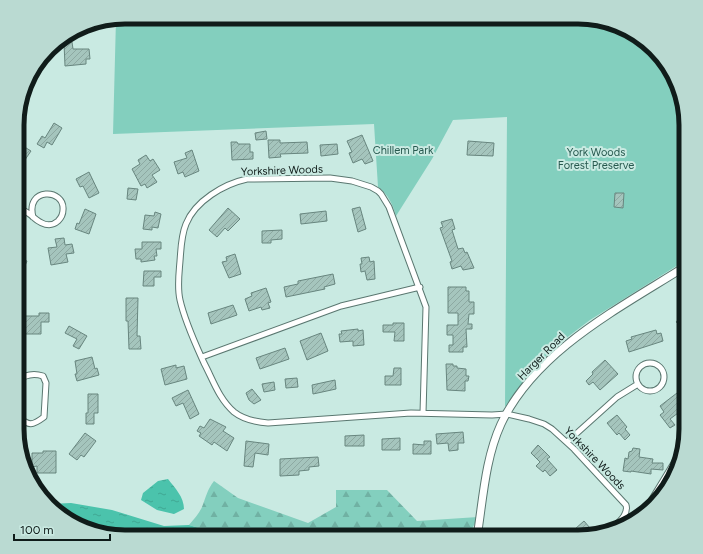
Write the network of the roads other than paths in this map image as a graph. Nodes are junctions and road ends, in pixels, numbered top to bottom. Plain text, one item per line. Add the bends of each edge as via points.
1 (24, 211) edge
2 (33, 217) junction
3 (679, 270) edge
4 (420, 287) junction
5 (202, 357) junction
6 (24, 377) edge
7 (638, 384) junction
8 (423, 413) junction
9 (507, 414) junction
10 (24, 422) edge
11 (567, 442) junction
12 (619, 522) edge
13 (478, 530) edge

1 - 2 street
2 - 2 street via 33,201 39,195 55,195 61,201 61,217 55,223 39,223
3 - 9 street, Harger Road via 567,344 534,375
4 - 5 street via 341,306
4 - 5 street, Yorkshire Woods via 389,207 378,191 352,181 330,178 237,181 221,188 203,201 190,216 184,230 178,288 187,324
4 - 8 street, Yorkshire Woods via 426,307
5 - 8 street, Yorkshire Woods via 221,398 236,413 251,421 268,423
6 - 10 street via 36,374 43,376 46,383 44,417 34,424
7 - 7 street via 646,390 660,388 664,379 663,370 652,362 643,364 637,371
7 - 11 street via 617,397
8 - 9 street, Yorkshire Woods
9 - 11 street, Yorkshire Woods via 544,424
9 - 13 street, Harger Road via 490,460
11 - 12 street, Yorkshire Woods via 626,505 625,515

